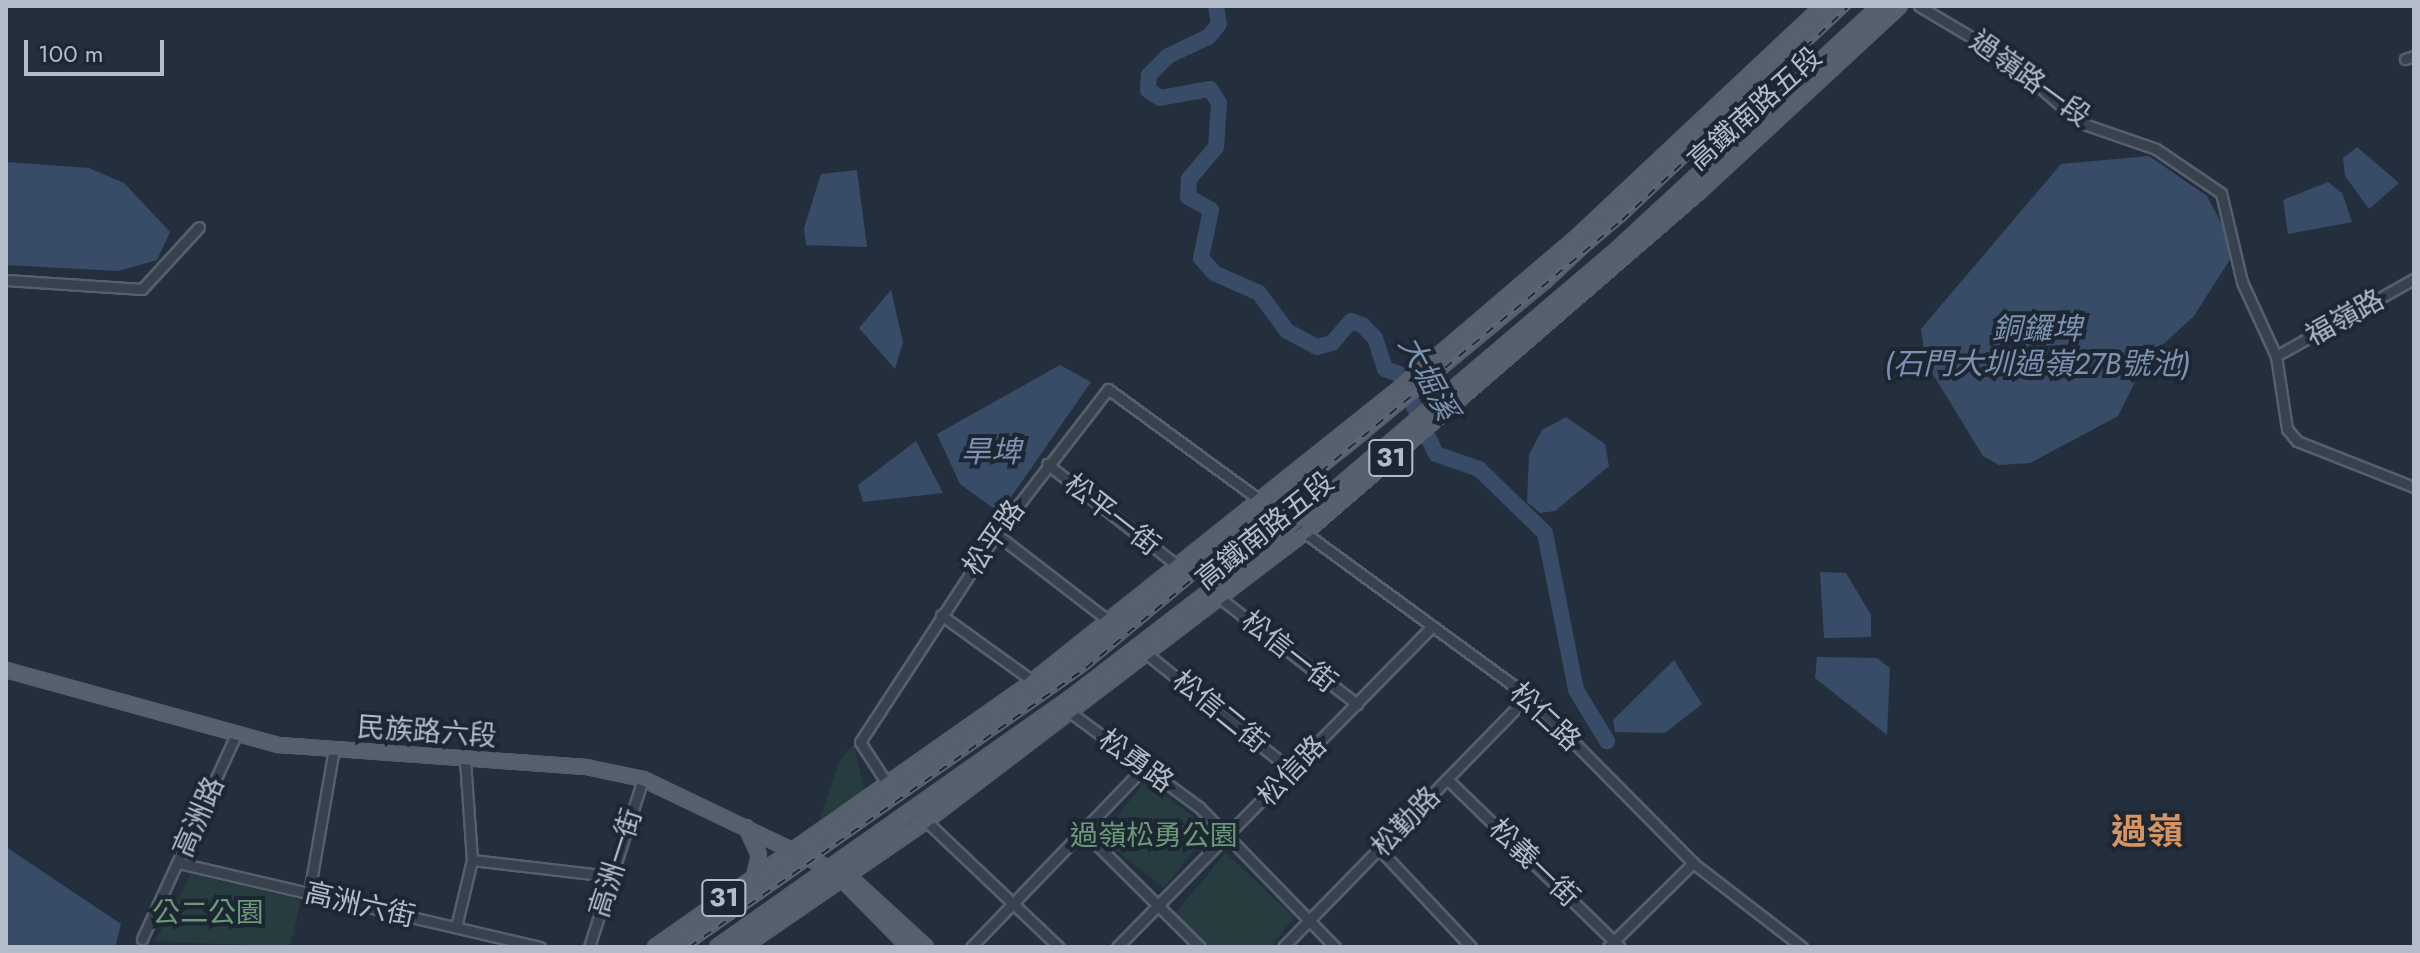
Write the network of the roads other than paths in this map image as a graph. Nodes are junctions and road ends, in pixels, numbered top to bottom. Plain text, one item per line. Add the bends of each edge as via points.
1 (1823, 6) edge
2 (1838, 6) edge
3 (1880, 6) edge
4 (1900, 6) edge
5 (1919, 6) edge
6 (1744, 96) junction
7 (1698, 125) junction
8 (199, 227) dead end
9 (1579, 235) junction
10 (1613, 253) junction
11 (2414, 279) edge
12 (6, 280) edge
13 (1545, 281) junction
14 (1582, 295) junction
15 (2276, 356) junction
16 (1047, 464) junction
17 (2414, 487) edge
18 (1267, 502) junction
19 (1301, 527) junction
20 (996, 534) junction
21 (1178, 566) junction
22 (1221, 599) junction
23 (941, 615) junction
24 (1109, 621) junction
25 (1432, 627) junction
26 (1148, 655) junction
27 (6, 670) edge
28 (1033, 681) junction
29 (1528, 696) junction
30 (1357, 704) junction
31 (1071, 713) junction
32 (235, 737) junction
33 (334, 749) junction
34 (465, 759) junction
35 (1143, 768) junction
36 (1291, 770) junction
37 (643, 779) junction
38 (1447, 779) junction
39 (888, 785) junction
40 (742, 821) junction
41 (926, 821) junction
42 (1083, 831) junction
43 (1228, 835) junction
44 (794, 849) junction
45 (1380, 850) junction
46 (807, 854) junction
47 (472, 860) junction
48 (179, 863) junction
49 (1693, 863) junction
50 (842, 874) junction
51 (610, 876) junction
52 (754, 877) junction
53 (309, 893) junction
54 (1014, 901) junction
55 (1158, 906) junction
56 (1311, 920) junction
57 (456, 927) junction
58 (142, 939) dead end
59 (1614, 945) edge
60 (540, 947) edge
61 (589, 947) edge
62 (655, 947) edge
63 (675, 947) edge
64 (717, 947) edge
65 (743, 947) edge
66 (909, 947) edge
67 (926, 947) edge
68 (971, 947) edge
69 (1059, 947) edge
70 (1117, 947) edge
71 (1200, 947) edge
72 (1283, 947) edge
73 (1335, 947) edge
74 (1471, 947) edge
75 (1802, 947) edge

1 - 7 main road, 高鐵南路五段 / 31
2 - 6 main road, 高鐵南路五段 / 31
3 - 10 main road, 高鐵南路五段 / 31
4 - 14 main road, 高鐵南路五段 / 31
5 - 15 street, 過嶺路一段 via 2005,57 2081,123 2156,149 2221,193 2242,282
6 - 7 main road
6 - 13 main road, 高鐵南路五段 / 31
7 - 9 main road, 高鐵南路五段 / 31
8 - 12 street via 142,289
9 - 13 main road
9 - 18 main road, 高鐵南路五段 / 31
10 - 14 main road
10 - 19 main road, 高鐵南路五段 / 31
11 - 15 street, 福嶺路
13 - 18 main road, 高鐵南路五段 / 31
14 - 19 main road, 高鐵南路五段 / 31
15 - 17 street, 過嶺路一段 via 2283,419 2297,441
16 - 18 street, 松平路 via 1108,389
16 - 20 street, 松平路
16 - 21 street, 松平一街
18 - 19 street, 松仁路
18 - 21 main road, 高鐵南路五段 / 31
18 - 46 main road, 高鐵南路五段 / 31 via 1047,684
19 - 22 main road, 高鐵南路五段 / 31
19 - 25 street, 松仁路
19 - 50 main road, 高鐵南路五段 / 31
20 - 23 street, 松平路
20 - 24 street
21 - 24 main road, 高鐵南路五段 / 31
22 - 26 main road, 高鐵南路五段 / 31
22 - 30 street, 松信一街
23 - 28 street
23 - 39 street, 松平路 via 860,742
24 - 28 main road, 高鐵南路五段 / 31
25 - 29 street, 松仁路
25 - 30 street, 松信路
26 - 31 main road, 高鐵南路五段 / 31
26 - 36 street, 松信二街
27 - 32 main road, 民族路六段
28 - 39 main road, 高鐵南路五段 / 31
29 - 38 street, 松勤路
29 - 49 street, 松仁路
30 - 36 street, 松信路
31 - 35 street, 松勇路
31 - 41 main road, 高鐵南路五段 / 31
32 - 33 main road, 民族路六段
32 - 48 street, 高洲路
33 - 34 main road, 民族路六段
33 - 53 street
34 - 37 main road, 民族路六段
34 - 47 street
35 - 42 street
35 - 43 street, 松勇路
36 - 43 street, 松信路
37 - 40 main road, 民族路六段
37 - 51 street, 高洲一街
38 - 45 street, 松勤路
38 - 59 street, 松義一街
39 - 44 main road, 高鐵南路五段 / 31
40 - 44 main road, 民族路六段
40 - 52 main road via 758,845
41 - 50 main road, 高鐵南路五段 / 31
41 - 54 street
42 - 54 street
42 - 55 street
43 - 55 street, 松信路
43 - 56 street, 松勇路
44 - 46 main road, 民族路六段
44 - 52 main road, 31
45 - 56 street, 松勤路
45 - 74 street
46 - 50 main road, 民族路六段
46 - 63 main road, 31
47 - 51 street
47 - 57 street
48 - 53 street, 高洲六街
48 - 58 street, 高洲路
49 - 59 street
49 - 75 street, 松仁路
50 - 64 main road, 31
50 - 65 main road, 31
50 - 66 main road, 民族路六段
50 - 67 main road, 民族路六段
51 - 61 street, 高洲一街
52 - 62 main road, 31
53 - 57 street, 高洲六街
54 - 68 street
54 - 69 street
55 - 70 street, 松信路
55 - 71 street
56 - 72 street, 松勤路
56 - 73 street, 松勇路
57 - 60 street, 高洲六街

